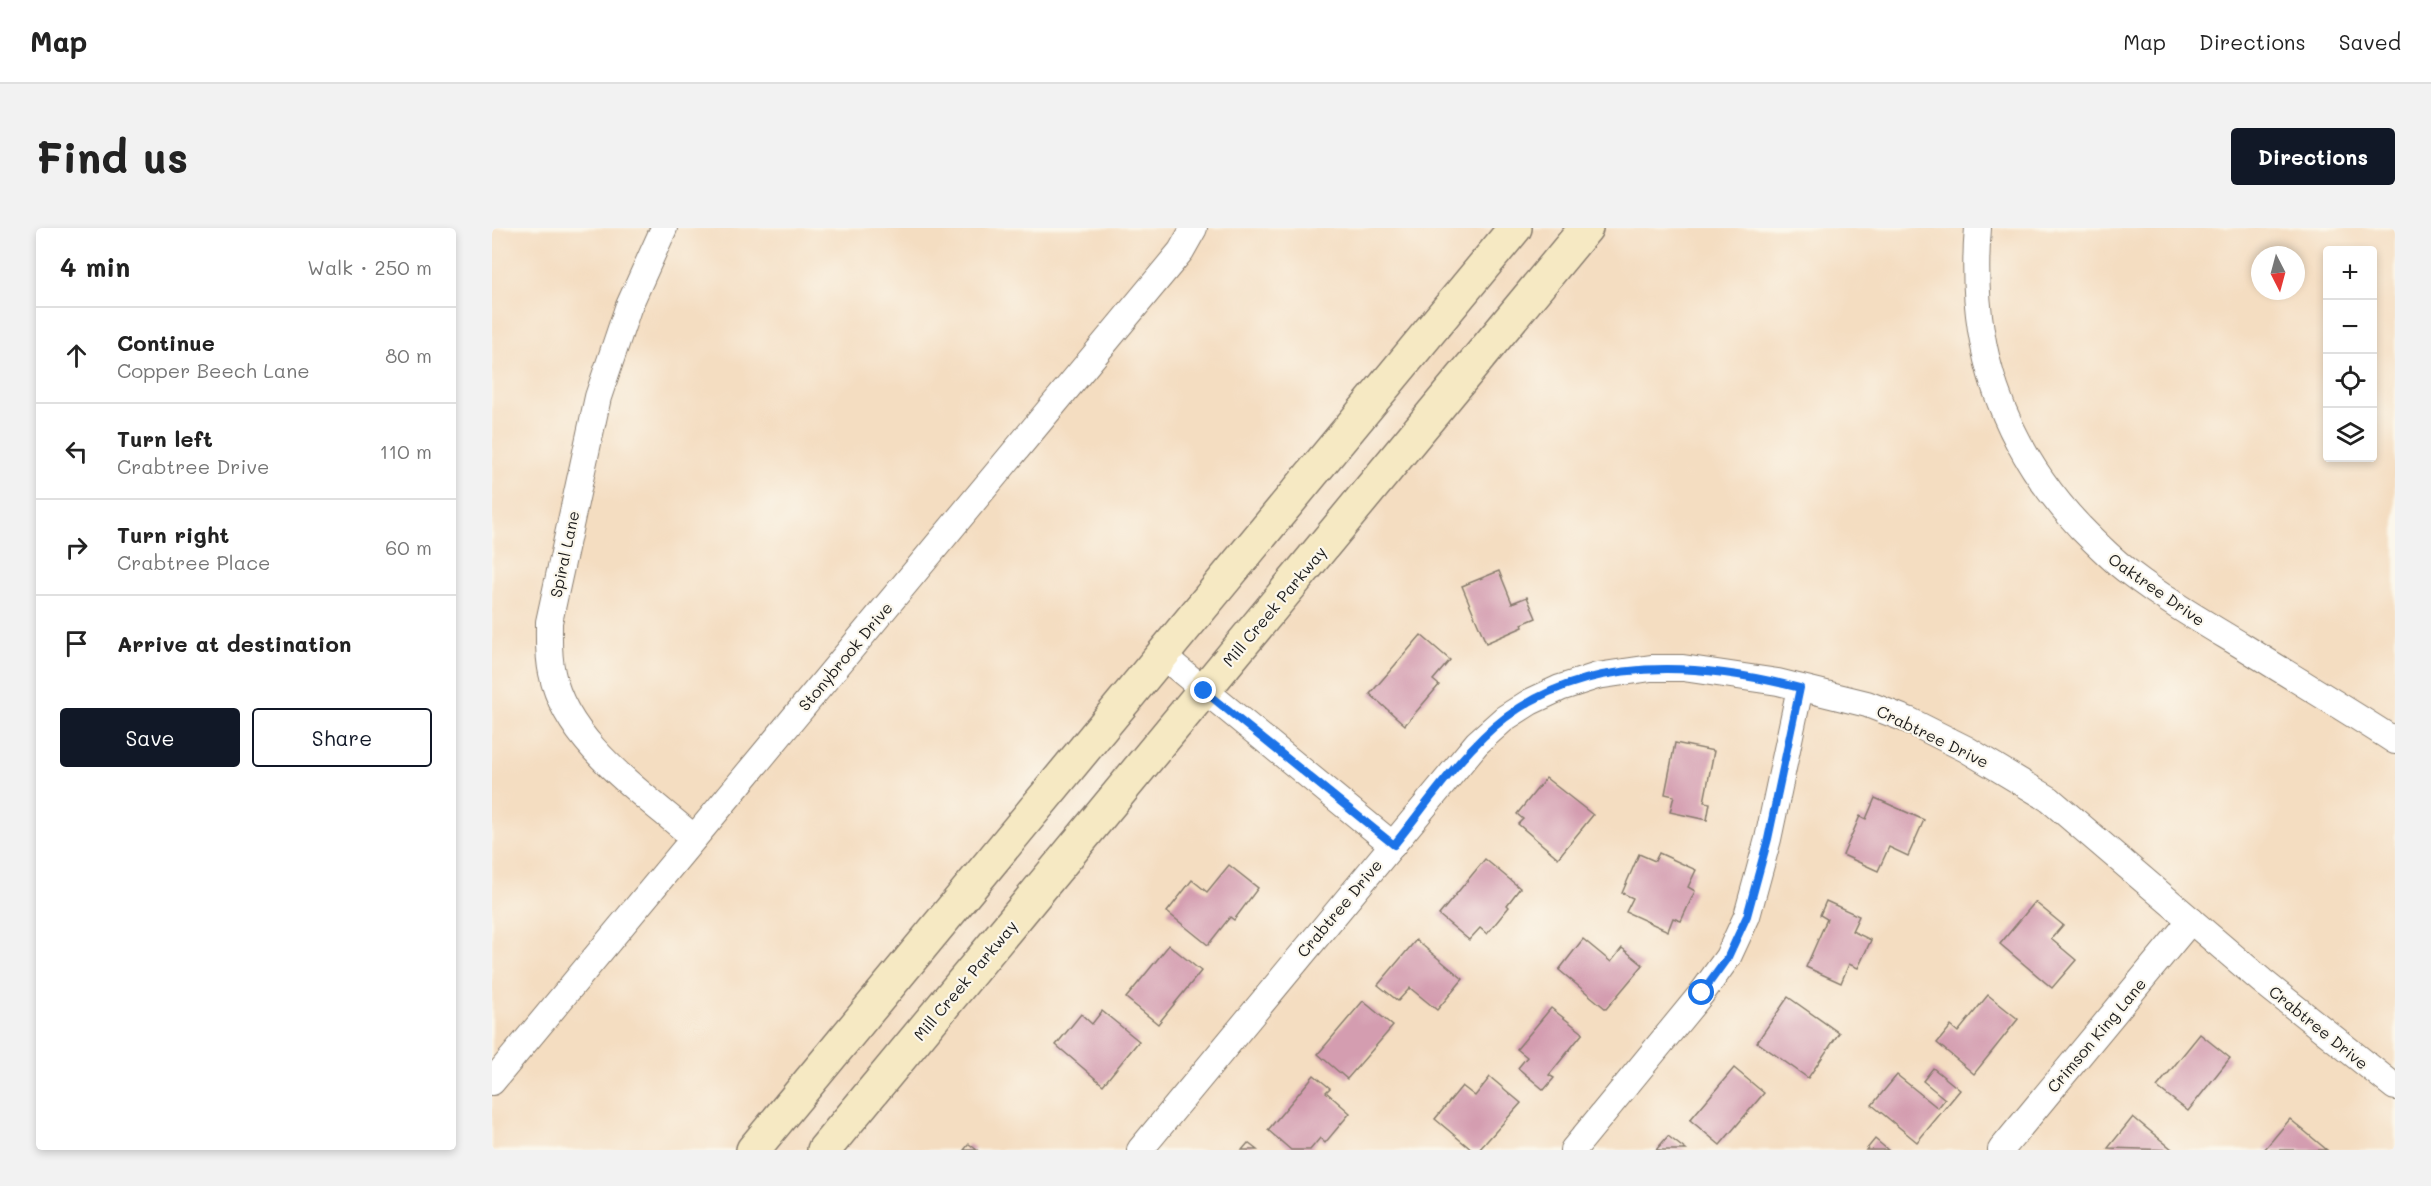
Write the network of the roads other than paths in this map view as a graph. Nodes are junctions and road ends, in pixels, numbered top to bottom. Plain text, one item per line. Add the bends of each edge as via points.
1 (664, 228) edge
2 (1194, 228) edge
3 (1515, 228) edge
4 (1586, 228) edge
5 (1978, 228) edge
6 (1163, 656) junction
7 (1800, 688) junction
8 (1204, 691) junction
9 (2395, 741) edge
10 (694, 838) junction
11 (1394, 845) junction
12 (2191, 920) junction
13 (492, 1082) edge
14 (2395, 1087) edge
15 (753, 1150) edge
16 (824, 1150) edge
17 (1140, 1150) edge
18 (1572, 1150) edge
19 (2001, 1150) edge

1 - 10 street, Spiral Lane via 628,308 598,397 549,622 548,648 552,674 571,722 596,752
2 - 10 street, Stonybrook Drive via 1181,251
3 - 6 main road
4 - 8 main road, Mill Creek Parkway
5 - 9 street, Oaktree Drive via 1976,304 1993,388 2029,462 2062,508 2129,573
6 - 8 street
6 - 15 main road
7 - 11 street, Crabtree Drive via 1683,668 1597,676 1560,687 1505,718 1477,743
7 - 12 street, Crabtree Drive via 1867,704 1966,749 2049,799
7 - 18 street via 1768,839 1747,916 1728,957
8 - 11 street
8 - 16 main road, Mill Creek Parkway
10 - 13 street, Stonybrook Drive
11 - 17 street, Crabtree Drive
12 - 14 street, Crabtree Drive
12 - 19 street, Crimson King Lane

